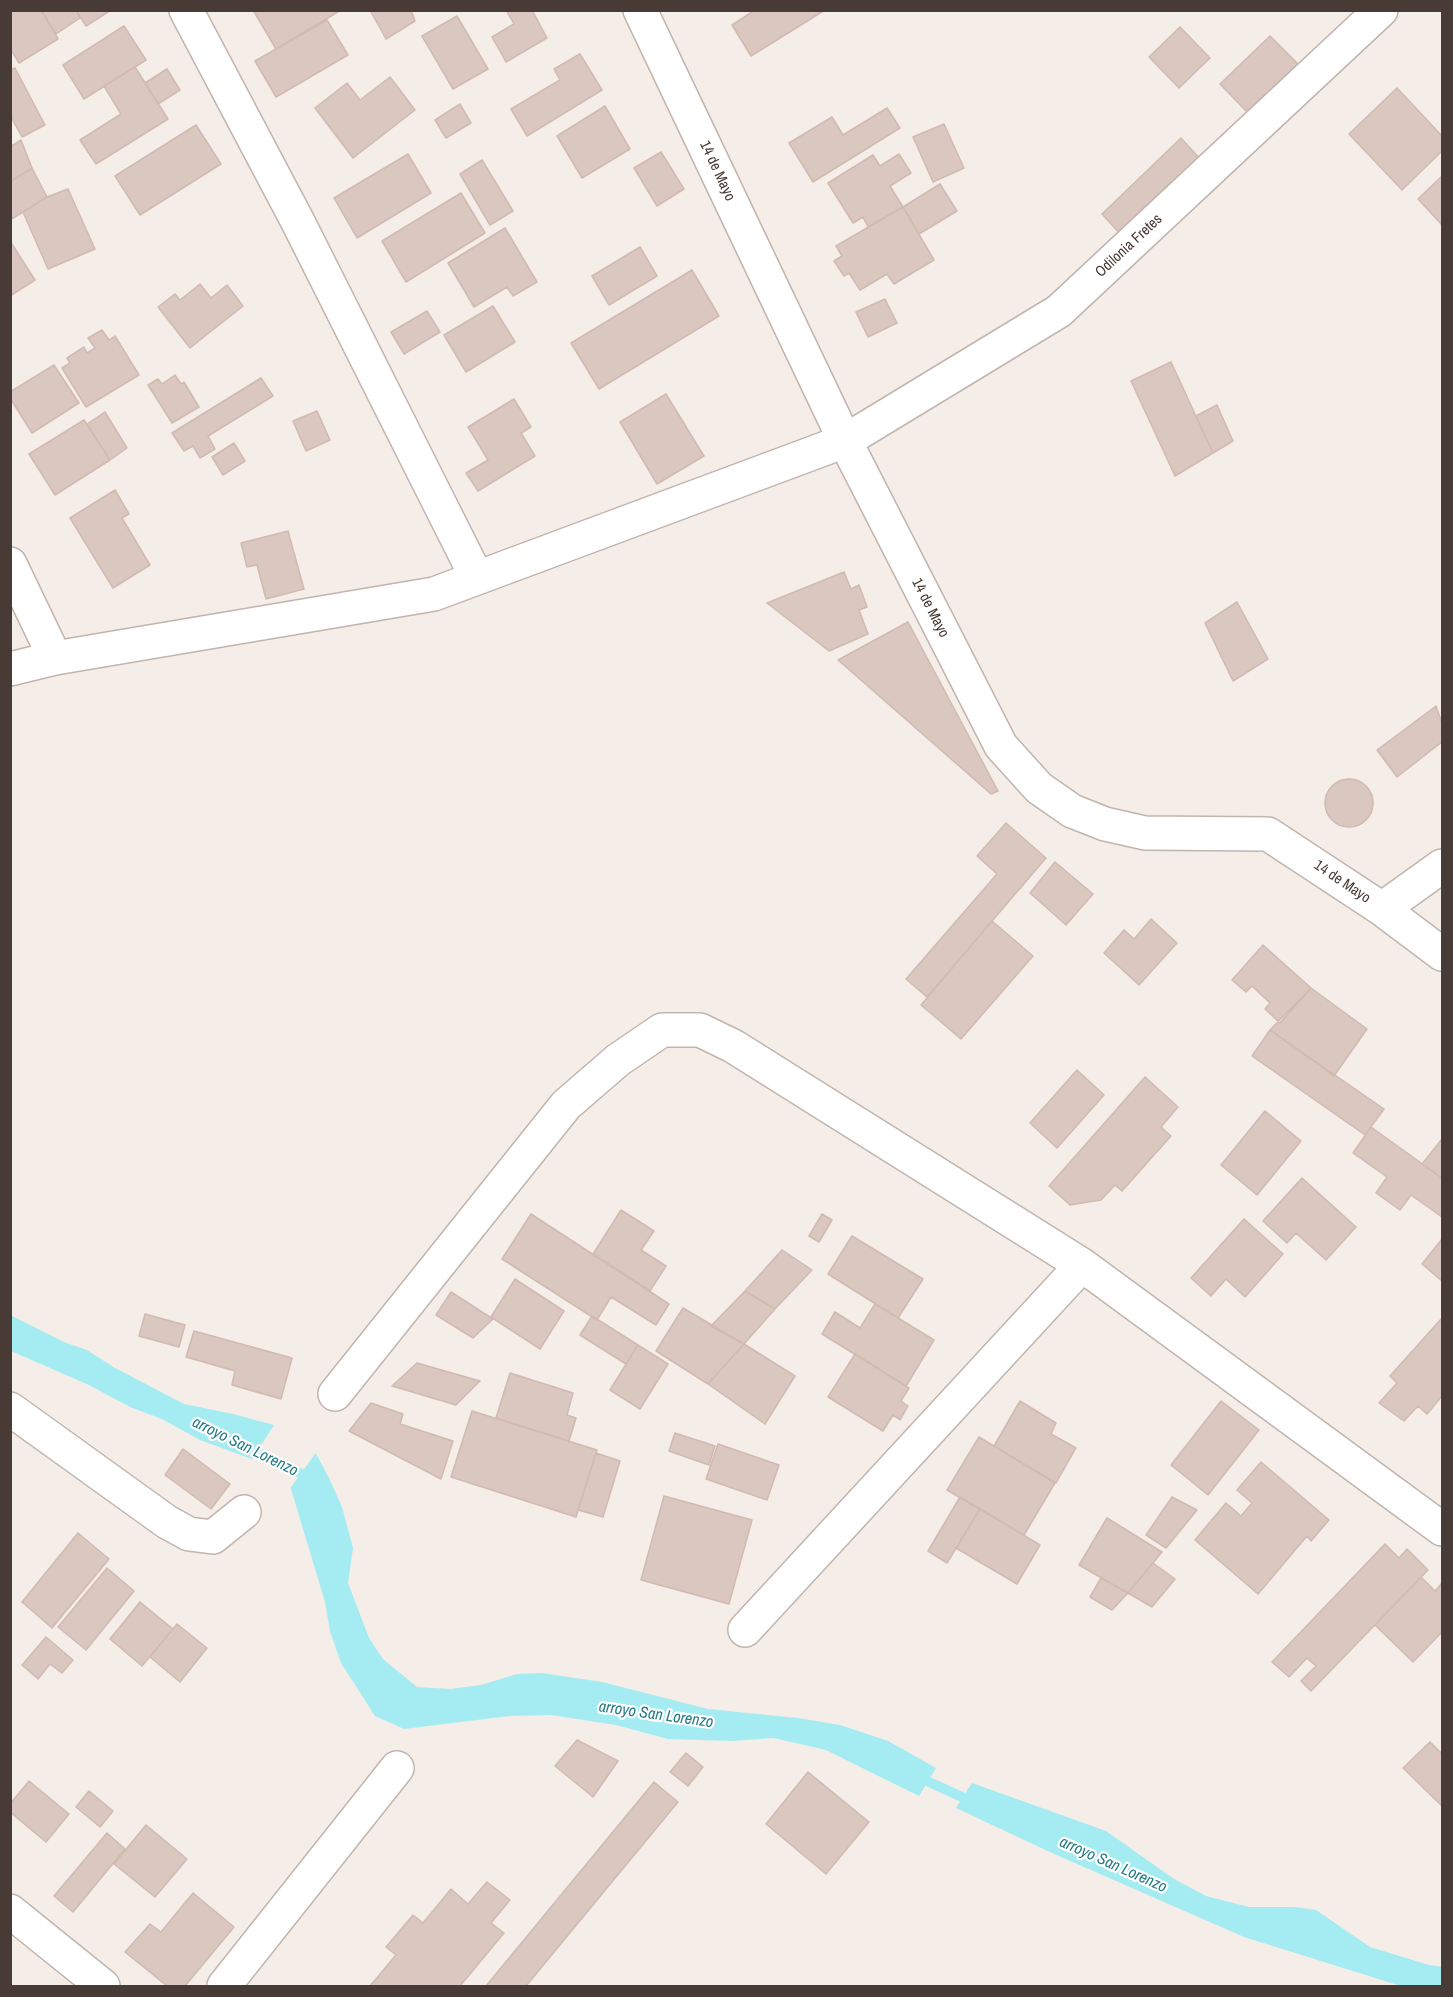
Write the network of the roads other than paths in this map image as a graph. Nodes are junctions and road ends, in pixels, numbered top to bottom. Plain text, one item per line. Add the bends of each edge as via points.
1 (186, 10) edge
2 (640, 10) edge
3 (1381, 10) edge
4 (844, 441) junction
5 (10, 564) edge
6 (477, 578) junction
7 (55, 658) junction
8 (10, 669) edge
9 (1443, 866) edge
10 (1382, 909) junction
11 (1443, 954) edge
12 (1082, 1265) junction
13 (335, 1394) dead end
14 (10, 1409) edge
15 (244, 1512) dead end
16 (1443, 1529) edge
17 (745, 1630) dead end
18 (397, 1768) dead end
19 (10, 1911) edge
20 (103, 1986) edge
21 (224, 1986) edge

1 - 6 street
2 - 4 street, 14 de Mayo
3 - 4 street, Odilonia Fretes via 1059,311
4 - 6 street, Odilonia Fretes
4 - 10 street, 14 de Mayo via 1001,746 1039,788 1072,811 1145,833 1268,834
5 - 7 street
6 - 7 street, Odilonia Fretes via 434,594
7 - 8 street, Odilonia Fretes
9 - 10 street
10 - 11 street, 14 de Mayo
12 - 13 street via 733,1046 700,1030 662,1030 618,1059 566,1105
12 - 16 street
12 - 17 street
14 - 15 street via 189,1534 213,1537
18 - 21 street
19 - 20 street

